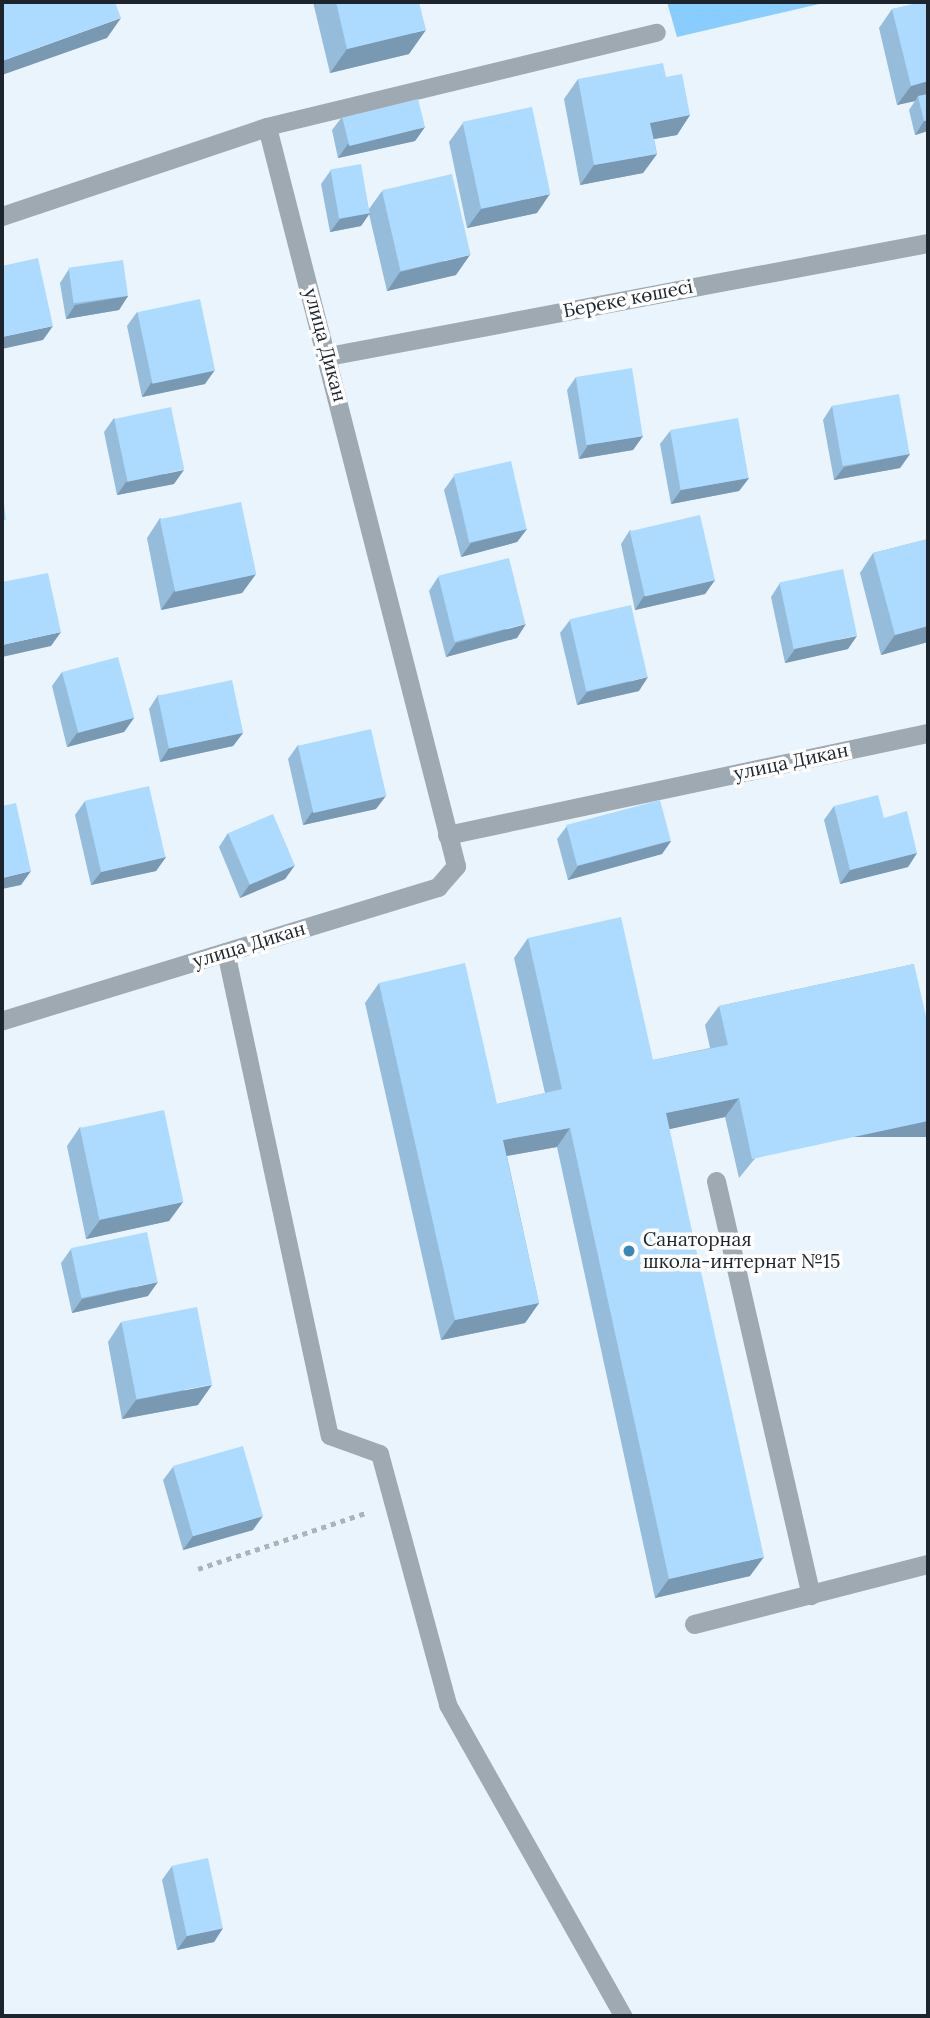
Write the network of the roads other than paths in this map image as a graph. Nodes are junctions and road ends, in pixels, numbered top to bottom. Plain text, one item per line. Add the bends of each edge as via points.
1 (657, 33) dead end
2 (267, 127) junction
3 (2, 216) edge
4 (928, 243) edge
5 (328, 356) junction
6 (928, 733) edge
7 (447, 835) junction
8 (226, 952) junction
9 (2, 1020) edge
10 (716, 1181) dead end
11 (928, 1564) edge
12 (811, 1595) junction
13 (694, 1624) dead end
14 (623, 2016) edge

1 - 2 lane
2 - 3 street
2 - 5 street, улица Дикан
4 - 5 street, Береке көшесі
5 - 7 street, улица Дикан
6 - 7 street, улица Дикан
7 - 8 street, улица Дикан via 456,866 438,887
8 - 9 street, улица Дикан
8 - 14 lane via 330,1436 380,1454 448,1705
10 - 12 street
11 - 12 street
12 - 13 street

